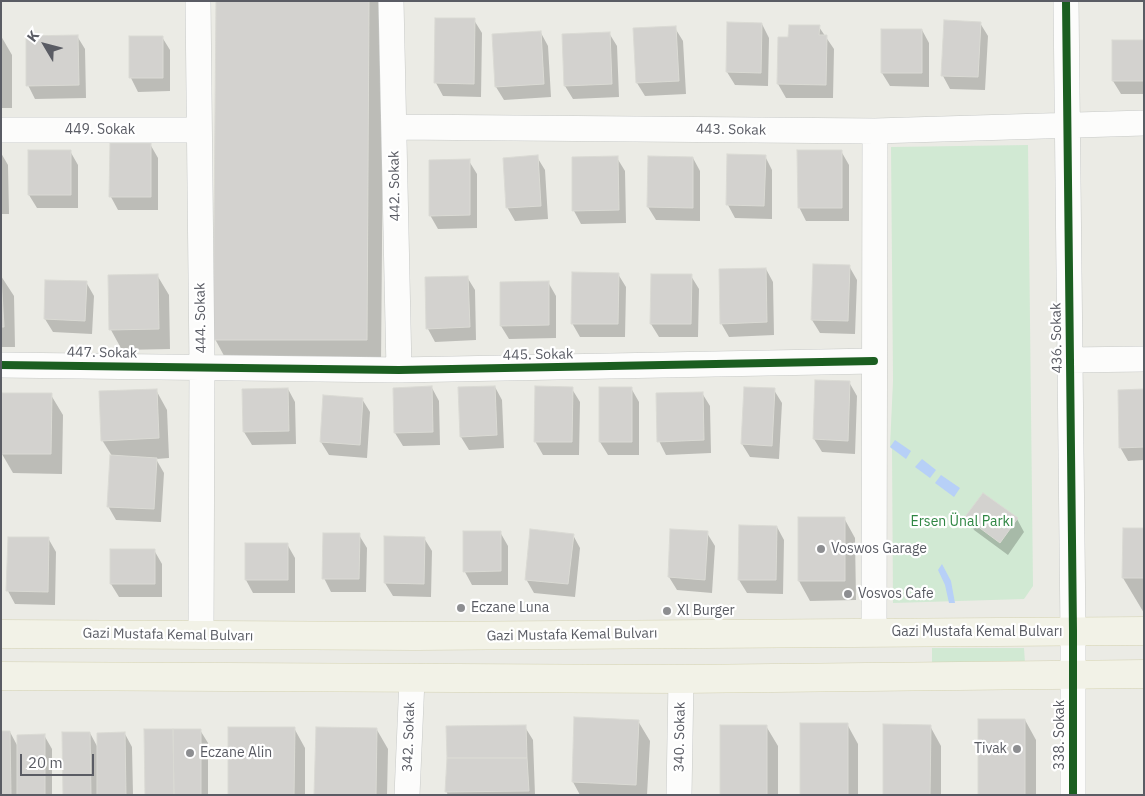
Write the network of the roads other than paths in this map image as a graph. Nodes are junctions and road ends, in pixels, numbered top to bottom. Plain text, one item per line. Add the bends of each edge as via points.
1 (198, 1) edge
2 (391, 1) edge
3 (1066, 1) edge
4 (1144, 123) edge
5 (1067, 124) junction
6 (395, 126) junction
7 (1, 130) edge
8 (199, 130) junction
9 (875, 131) junction
10 (1069, 360) junction
11 (1144, 360) edge
12 (874, 361) junction
13 (1, 365) edge
14 (202, 367) junction
15 (399, 370) junction
16 (1144, 631) edge
17 (874, 632) junction
18 (1074, 632) junction
19 (1, 634) edge
20 (201, 634) junction
21 (1144, 674) edge
22 (1073, 675) junction
23 (1, 676) edge
24 (412, 679) junction
25 (682, 679) junction
26 (407, 795) edge
27 (680, 795) edge
28 (1073, 795) edge

1 - 8 street, 444. Sokak
2 - 6 street, 442. Sokak
3 - 5 street, 436. Sokak
4 - 5 street, 443. Sokak
5 - 9 street, 443. Sokak
5 - 10 street, 436. Sokak
6 - 9 street, 443. Sokak
6 - 15 street, 442. Sokak
7 - 8 street, 449. Sokak
8 - 14 street, 444. Sokak
9 - 12 street
10 - 11 street
10 - 18 street, 436. Sokak
12 - 15 street, 445. Sokak
12 - 17 street
13 - 14 street, 447. Sokak
14 - 15 street, 445. Sokak
14 - 20 street, 444. Sokak
16 - 18 main road, Gazi Mustafa Kemal Bulvarı
17 - 18 main road, Gazi Mustafa Kemal Bulvarı
17 - 20 main road, Gazi Mustafa Kemal Bulvarı via 416,636
18 - 22 street, 436. Sokak
19 - 20 main road, Gazi Mustafa Kemal Bulvarı
21 - 22 main road
22 - 25 main road
22 - 28 street, 338. Sokak
23 - 24 main road
24 - 25 main road
24 - 26 street, 342. Sokak
25 - 27 street, 340. Sokak

